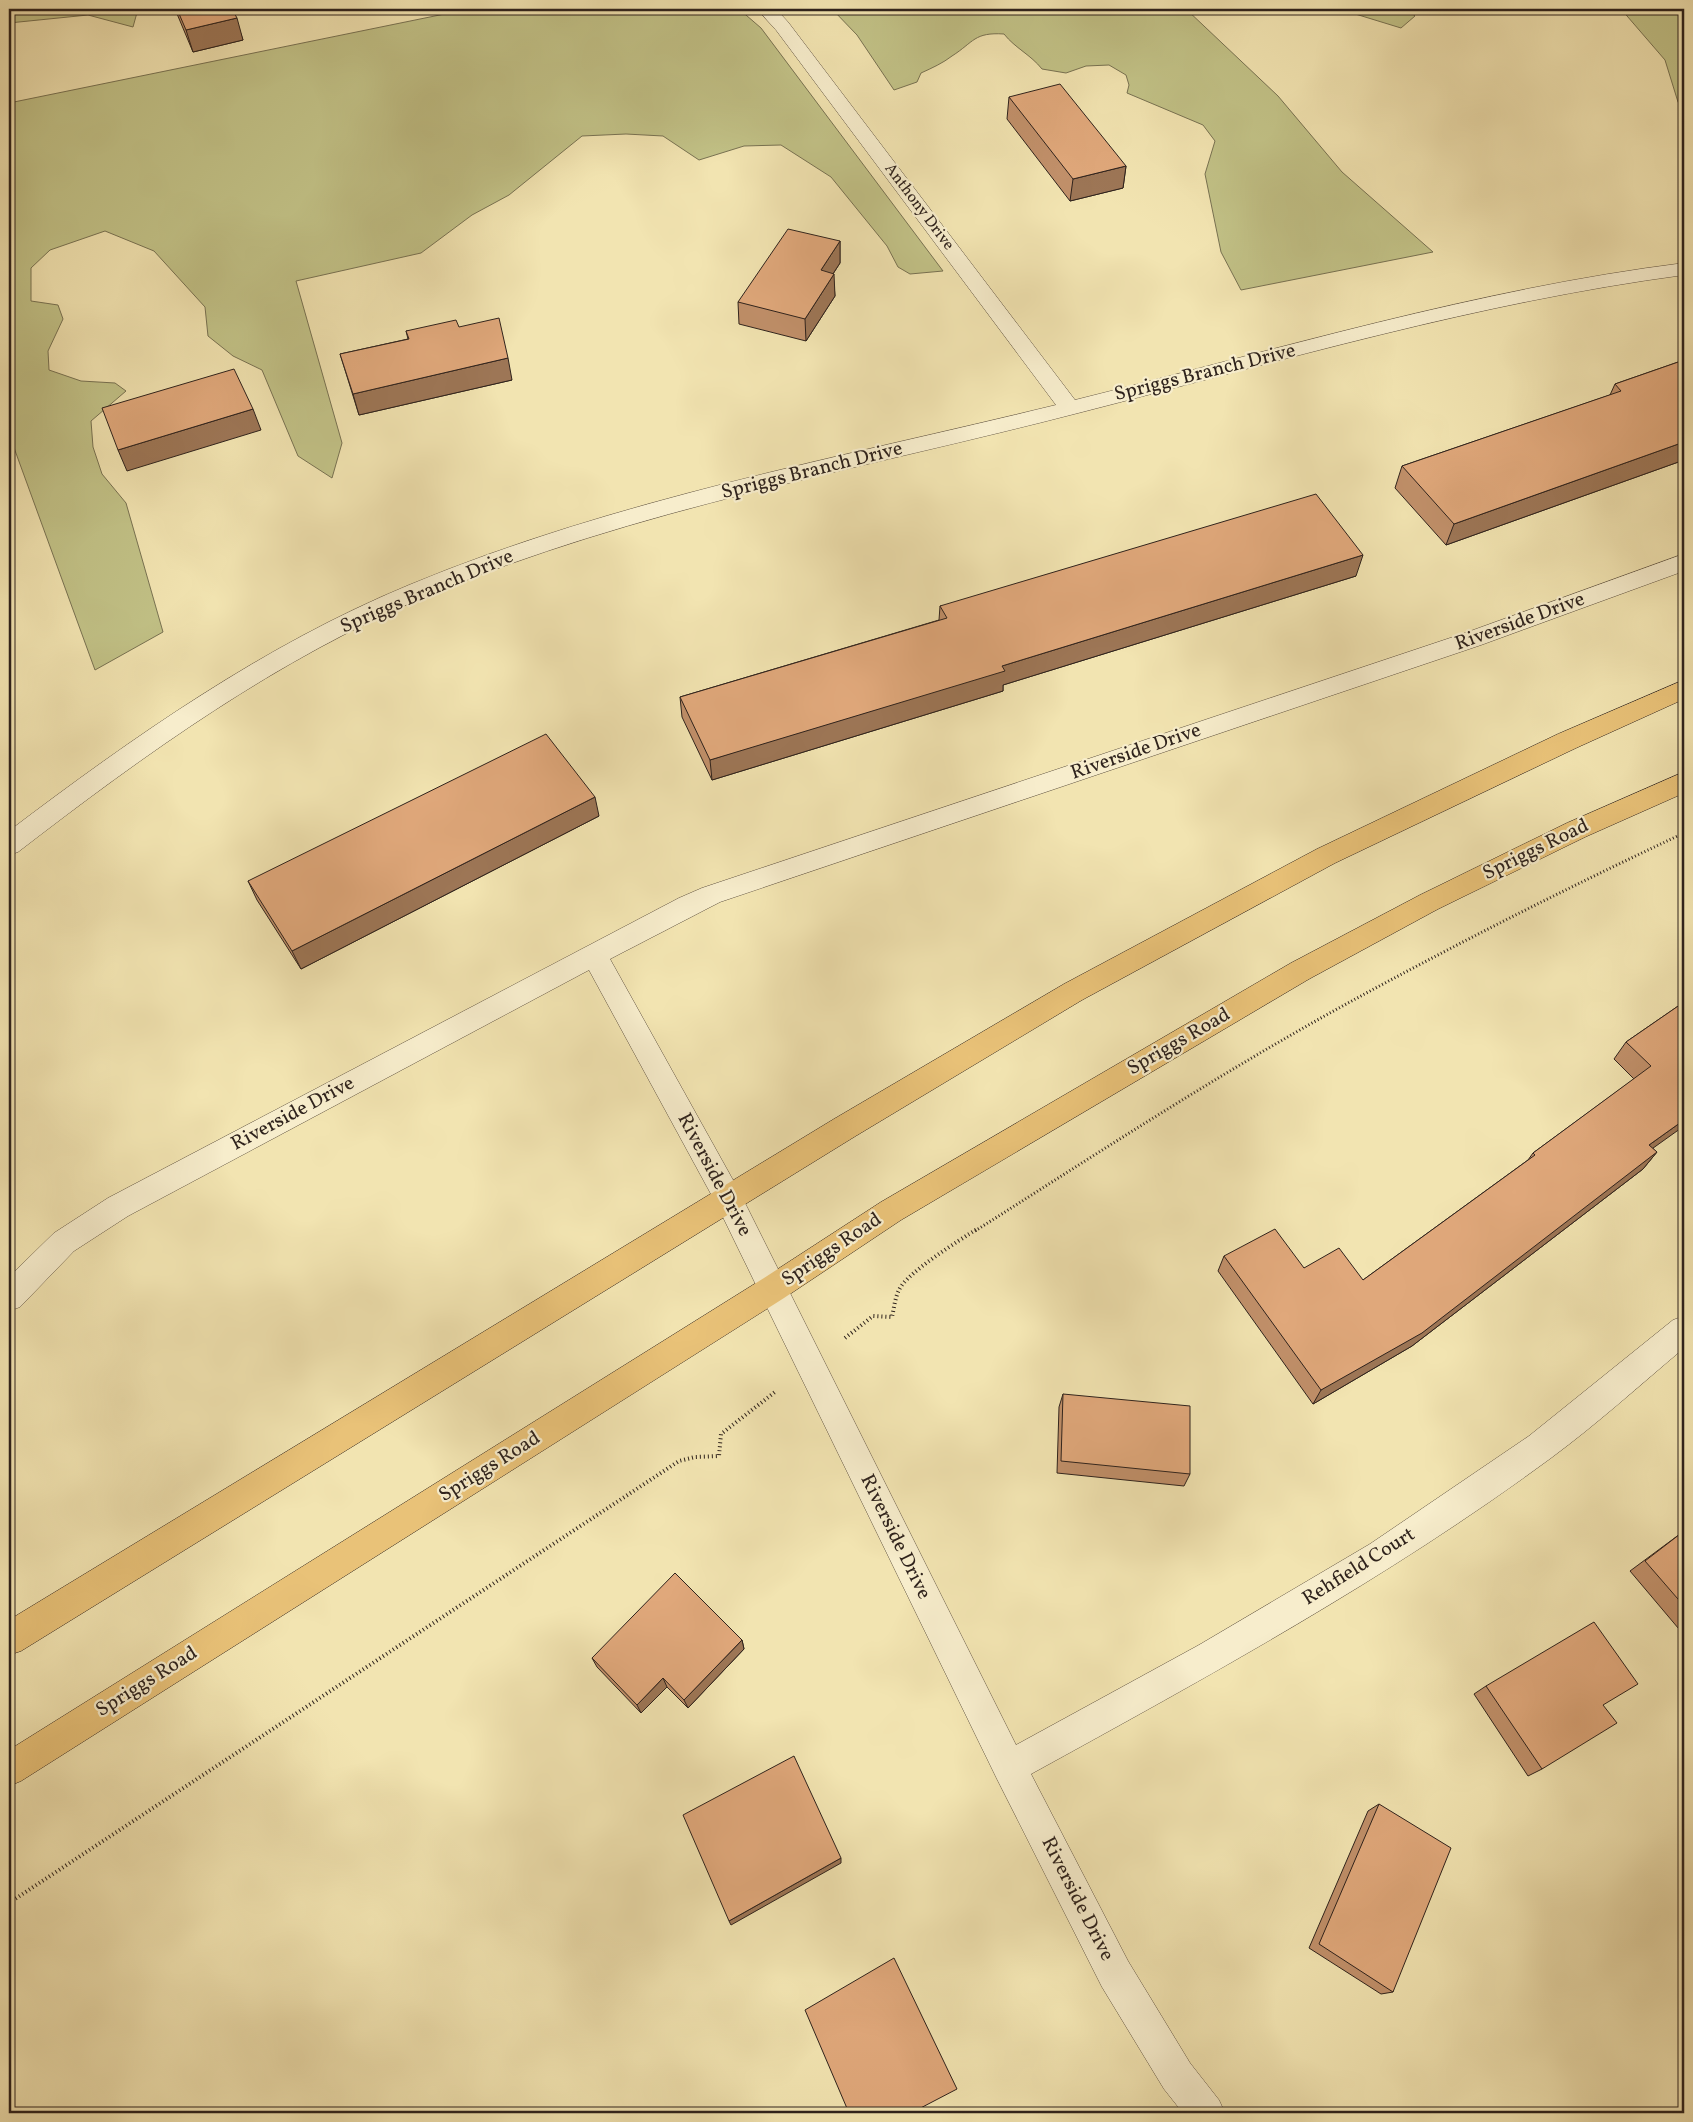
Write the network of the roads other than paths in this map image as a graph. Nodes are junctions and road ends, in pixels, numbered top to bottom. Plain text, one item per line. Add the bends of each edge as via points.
1 (766, 9) edge
2 (1684, 269) edge
3 (1070, 408) junction
4 (1684, 562) edge
5 (1684, 689) edge
6 (1684, 782) edge
7 (9, 845) edge
8 (594, 956) junction
9 (728, 1198) junction
10 (774, 1288) junction
11 (9, 1297) edge
12 (1684, 1330) edge
13 (9, 1639) edge
14 (1009, 1767) junction
15 (9, 1769) edge
16 (1206, 2113) edge

1 - 3 street, Anthony Drive
2 - 3 street, Spriggs Branch Drive via 1514,298 1390,326
3 - 7 street, Spriggs Branch Drive via 740,488 586,530 476,568 376,610 278,660 201,706 78,791
4 - 8 street, Riverside Drive via 1473,639 711,895
5 - 9 main road via 1567,740 1215,914 1073,992
6 - 10 main road, Spriggs Road via 1576,830 1300,971 891,1211
8 - 9 street, Riverside Drive
8 - 11 street, Riverside Drive via 118,1207 64,1242
9 - 10 street, Riverside Drive
9 - 13 main road
10 - 14 street, Riverside Drive
10 - 15 main road, Spriggs Road
12 - 14 street, Rehfield Court via 1540,1447 1381,1555 1211,1657
14 - 16 street, Riverside Drive via 1115,1974 1177,2076

